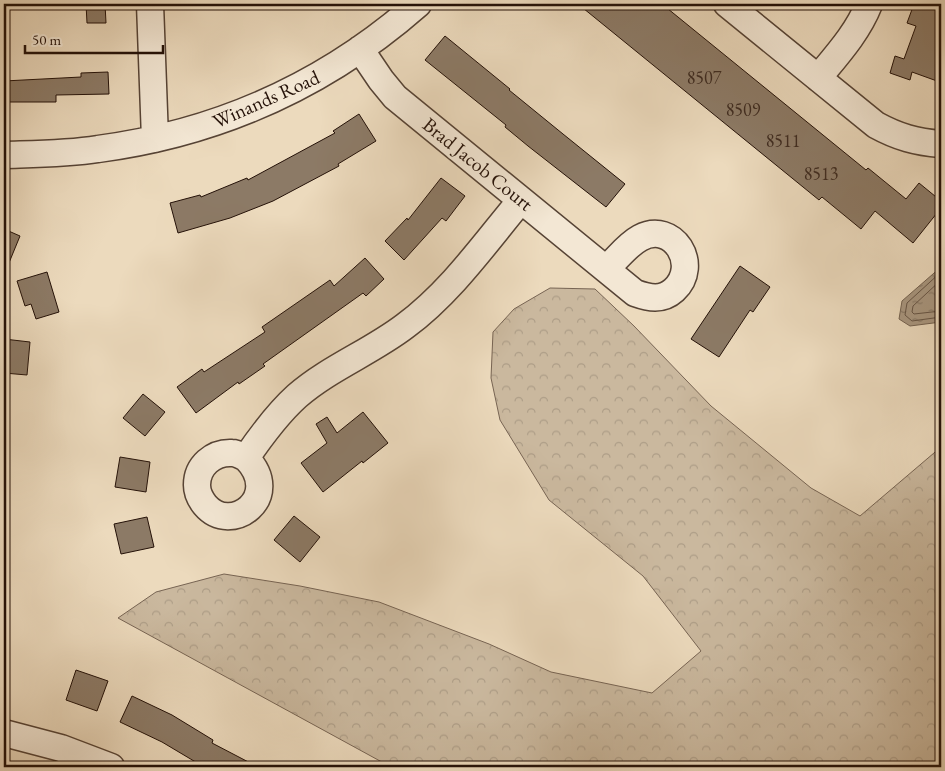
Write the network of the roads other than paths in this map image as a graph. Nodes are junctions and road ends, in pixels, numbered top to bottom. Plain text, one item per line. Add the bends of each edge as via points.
1 (150, 4) edge
2 (418, 4) edge
3 (727, 4) edge
4 (869, 4) edge
5 (360, 49) junction
6 (818, 78) junction
7 (155, 139) junction
8 (941, 144) edge
9 (4, 155) edge
10 (521, 200) junction
11 (606, 269) dead end
12 (246, 458) dead end
13 (4, 733) edge
14 (110, 767) edge

1 - 7 street
2 - 5 street, Winands Road
3 - 6 street
4 - 6 street via 846,45
5 - 7 street, Winands Road via 336,66 251,110 201,128
5 - 10 street, Brad Jacob Court via 395,97
6 - 8 street via 894,135
7 - 9 street, Winands Road via 97,150
10 - 11 street, Brad Jacob Court
10 - 12 street via 431,305 405,326 297,396 276,417
13 - 14 street via 61,748

